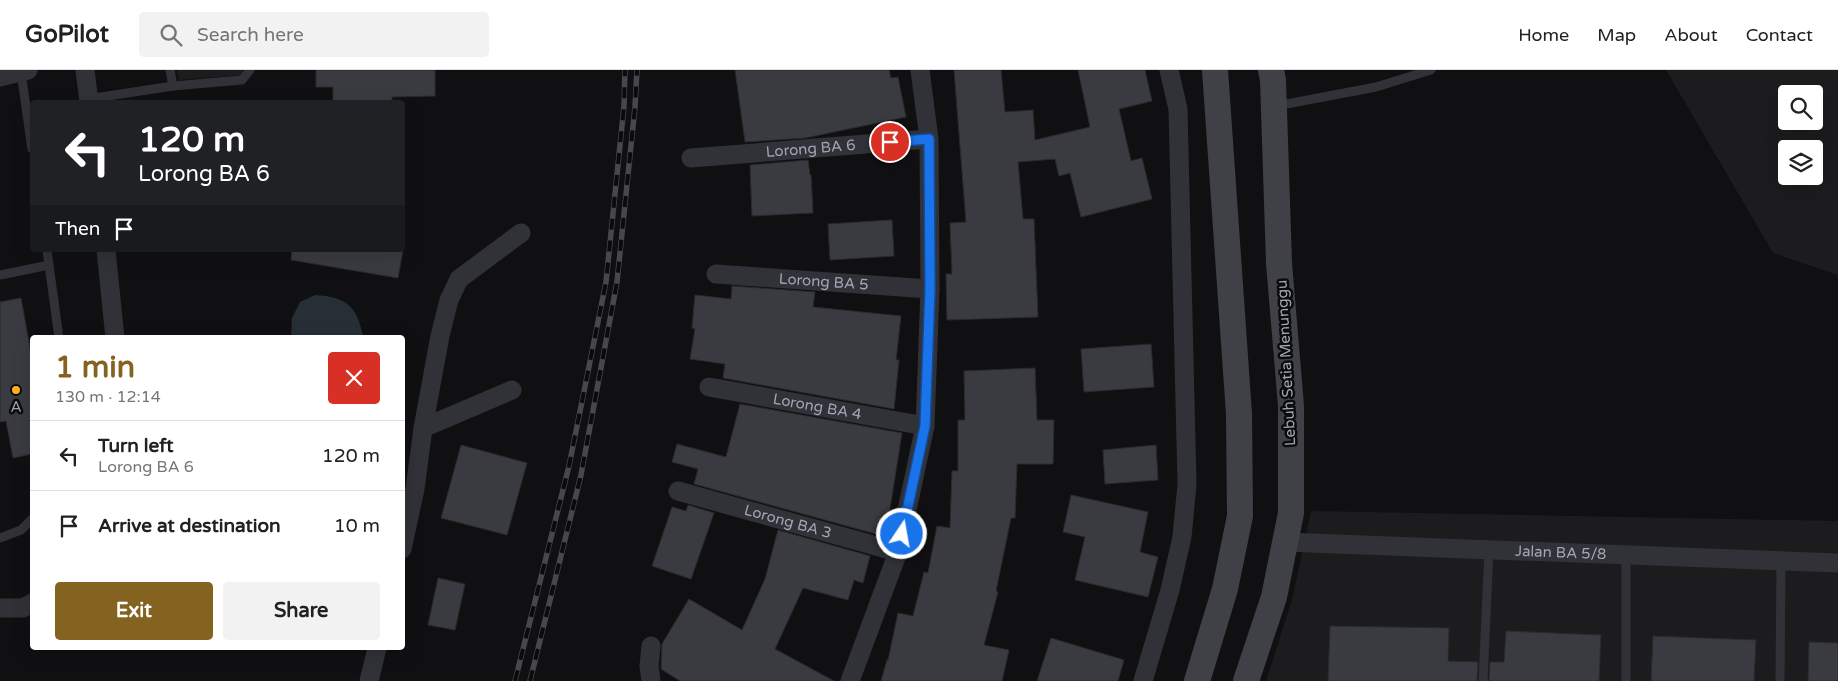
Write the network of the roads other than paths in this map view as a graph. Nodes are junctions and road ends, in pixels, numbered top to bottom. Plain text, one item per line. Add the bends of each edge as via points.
1 (85, 70) edge
2 (170, 70) edge
3 (250, 70) edge
4 (920, 70) edge
5 (1169, 70) edge
6 (1215, 70) edge
7 (1270, 70) edge
8 (1431, 70) edge
9 (24, 71) edge
10 (0, 76) edge
11 (173, 86) junction
12 (89, 100) edge
13 (95, 100) edge
14 (1274, 106) junction
15 (30, 130) edge
16 (929, 139) junction
17 (691, 158) dead end
18 (521, 233) dead end
19 (47, 252) edge
20 (106, 252) edge
21 (49, 265) junction
22 (716, 274) dead end
23 (0, 275) edge
24 (930, 289) junction
25 (59, 335) edge
26 (116, 335) edge
27 (709, 387) dead end
28 (512, 390) dead end
29 (925, 426) junction
30 (423, 428) junction
31 (678, 491) dead end
32 (30, 521) edge
33 (405, 535) edge
34 (0, 538) edge
35 (1285, 542) junction
36 (1489, 550) junction
37 (898, 552) junction
38 (1626, 555) junction
39 (1781, 560) junction
40 (1838, 563) edge
41 (30, 604) edge
42 (0, 608) edge
43 (651, 646) dead end
44 (377, 650) edge
45 (369, 681) edge
46 (651, 681) edge
47 (850, 681) edge
48 (1144, 681) edge
49 (1196, 681) edge
50 (1246, 681) edge
51 (1483, 681) edge
52 (1626, 681) edge
53 (1780, 681) edge

1 - 12 street
2 - 11 lane
3 - 11 lane via 242,80
4 - 16 street
5 - 48 street via 1178,109 1187,484 1182,537
6 - 49 street via 1239,414 1240,516 1225,589
7 - 14 street, Lebuh Setia Menunggu
8 - 14 lane via 1376,86
9 - 10 street
9 - 15 lane
11 - 13 lane
14 - 35 street, Lebuh Setia Menunggu via 1279,263 1291,406 1291,513
16 - 17 street, Lorong BA 6
16 - 24 street
18 - 30 street via 459,279 448,300
19 - 21 lane
20 - 26 street
21 - 23 lane
21 - 25 lane
22 - 24 street, Lorong BA 5
24 - 29 street
27 - 29 street, Lorong BA 4
28 - 30 street
29 - 37 street
30 - 33 street
31 - 37 street, Lorong BA 3
32 - 34 lane via 21,530
35 - 36 street, Jalan BA 5/8
35 - 50 street, Lebuh Setia Menunggu via 1274,597
36 - 38 street, Jalan BA 5/8
36 - 51 lane
37 - 47 street
38 - 39 street, Jalan BA 5/8
38 - 52 lane
39 - 40 street, Jalan BA 5/8
39 - 53 lane
41 - 42 street via 23,608
43 - 46 street
44 - 45 street

